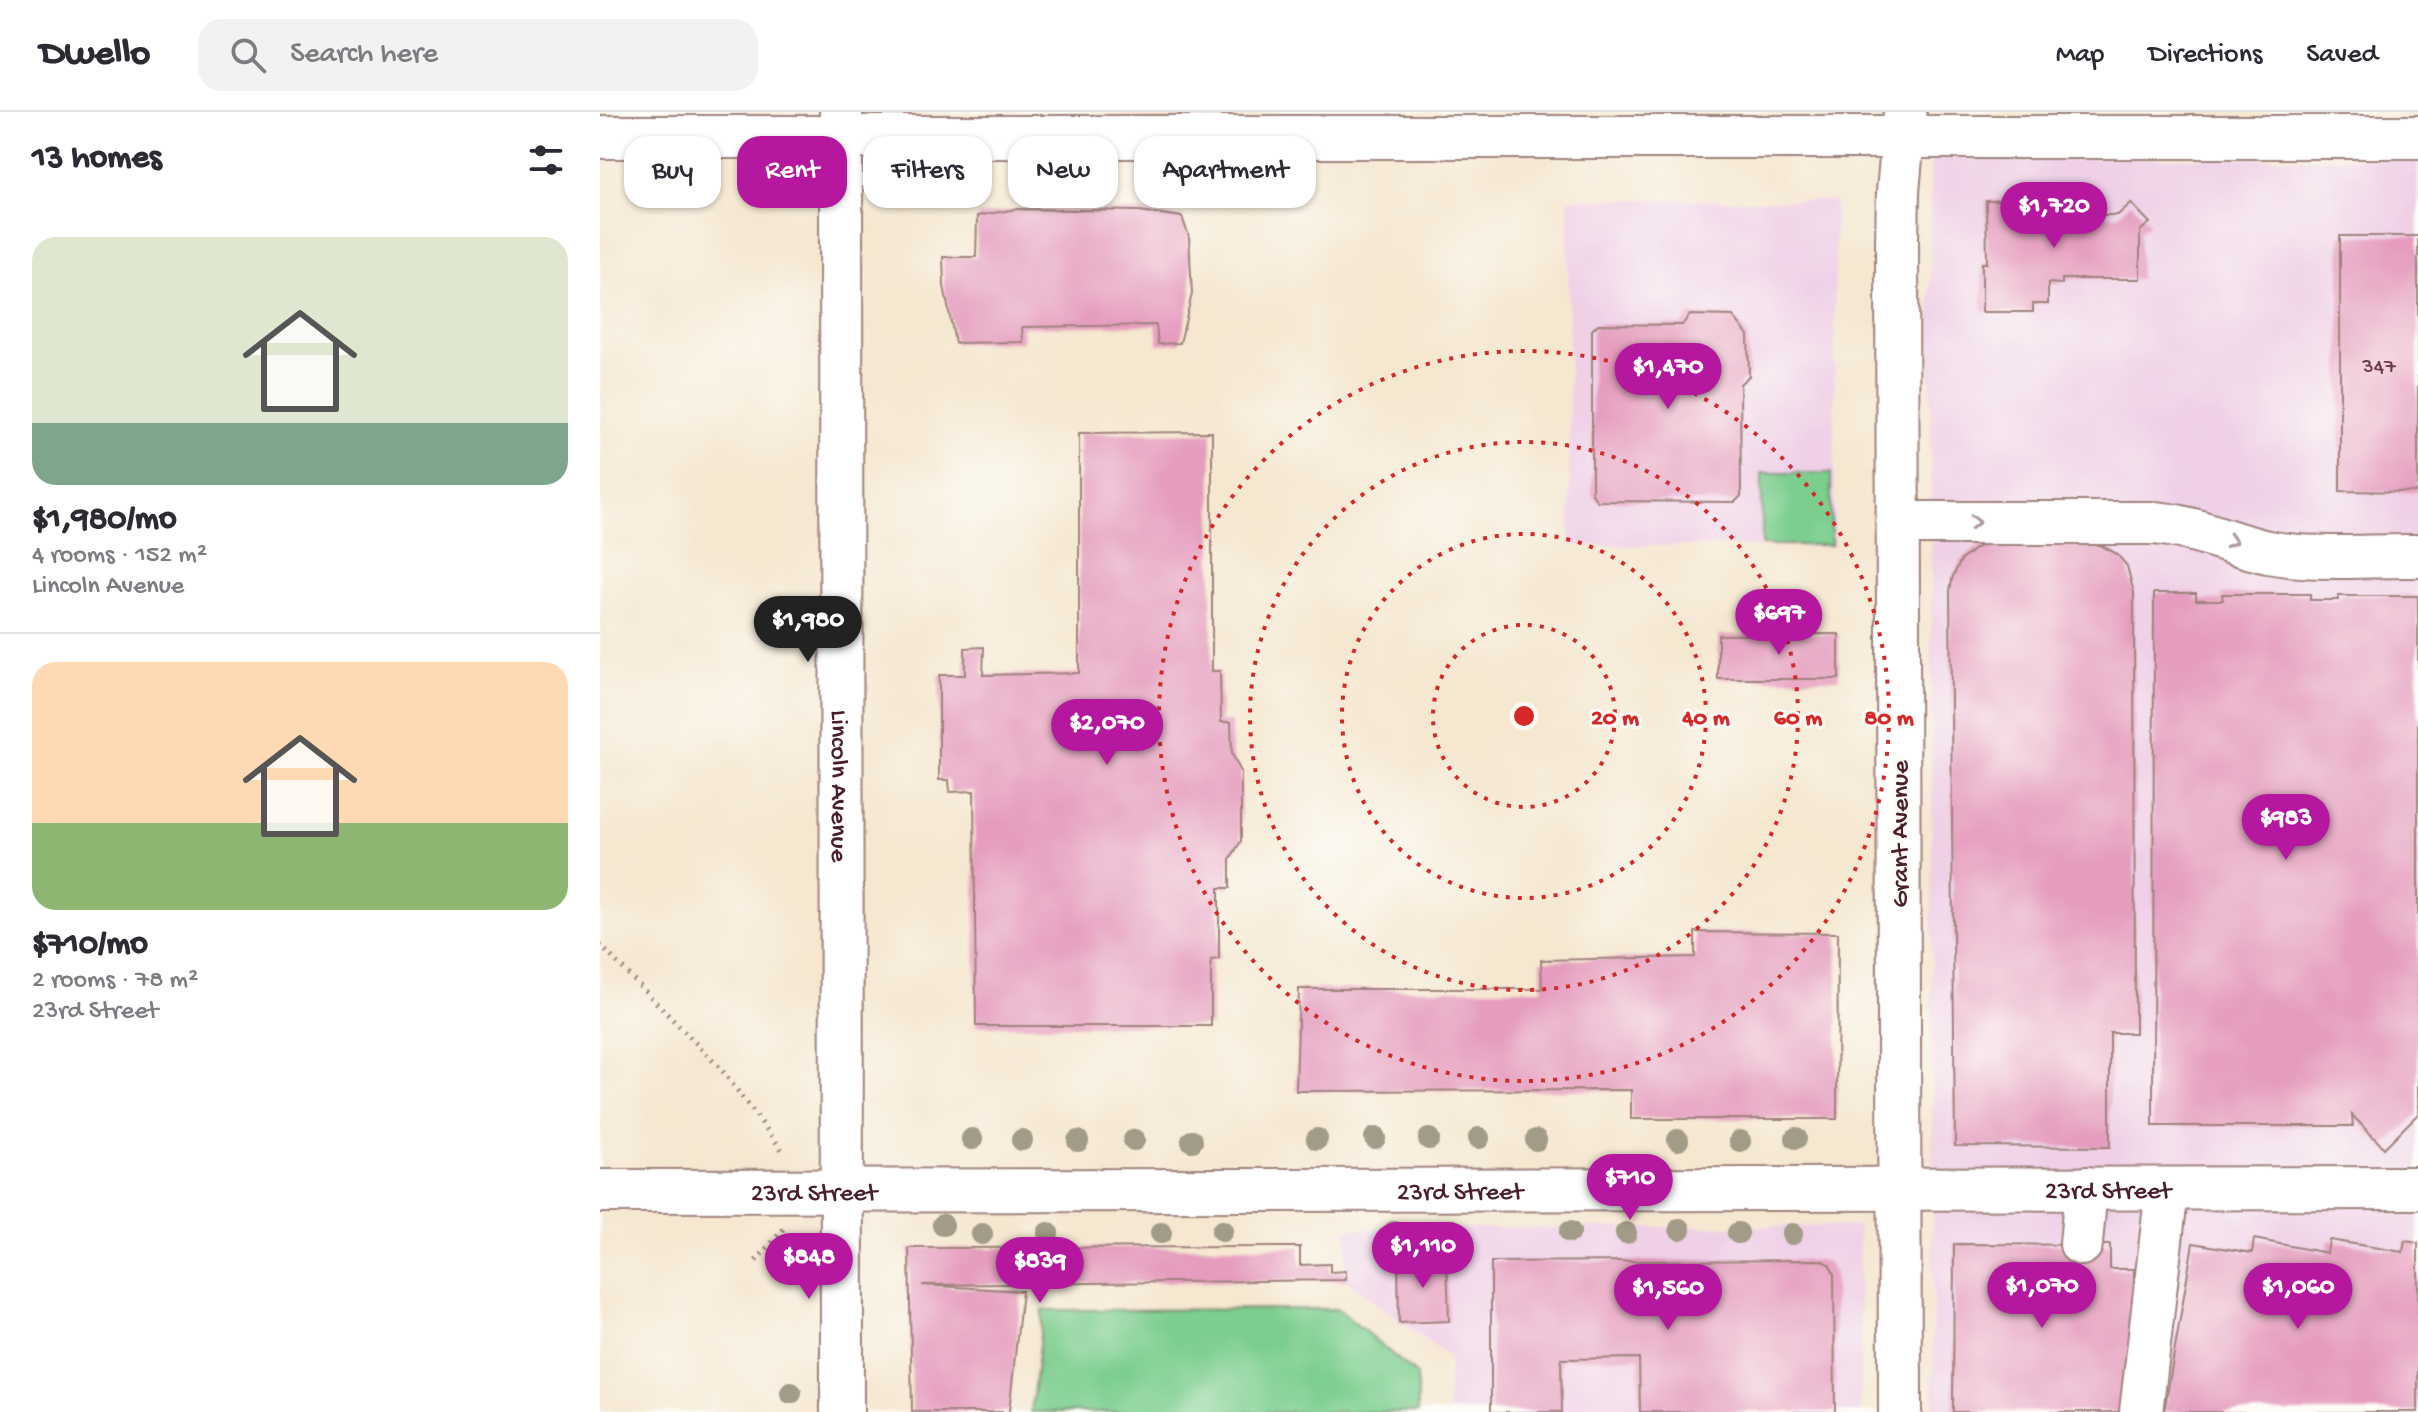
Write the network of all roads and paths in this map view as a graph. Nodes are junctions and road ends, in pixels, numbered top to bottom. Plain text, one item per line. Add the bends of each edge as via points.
1 (1904, 124) edge
2 (841, 125) edge
3 (600, 137) edge
4 (2418, 137) edge
5 (1897, 523) junction
6 (2418, 556) edge
7 (600, 945) edge
8 (788, 1158) dead end
9 (2086, 1188) junction
10 (2418, 1188) edge
11 (1898, 1189) junction
12 (2167, 1189) junction
13 (843, 1190) junction
14 (600, 1191) edge
15 (787, 1225) dead end
16 (2081, 1244) dead end
17 (756, 1261) dead end
18 (842, 1412) edge
19 (1900, 1412) edge
20 (2141, 1412) edge

1 - 2 street
1 - 4 street
1 - 5 street, Grant Avenue via 1898,192
2 - 3 street
2 - 13 street, Lincoln Avenue
5 -> 6 street via 2175,524 2287,555
5 - 11 street, Grant Avenue
7 - 8 path via 721,1069
9 - 11 street, 23rd Street
9 - 12 street, 23rd Street
9 - 16 street
10 - 12 street, 23rd Street
11 - 13 street, 23rd Street
11 - 19 street, Grant Avenue
12 - 20 street
13 - 14 street, 23rd Street
13 - 18 street, Lincoln Avenue
15 - 17 path

